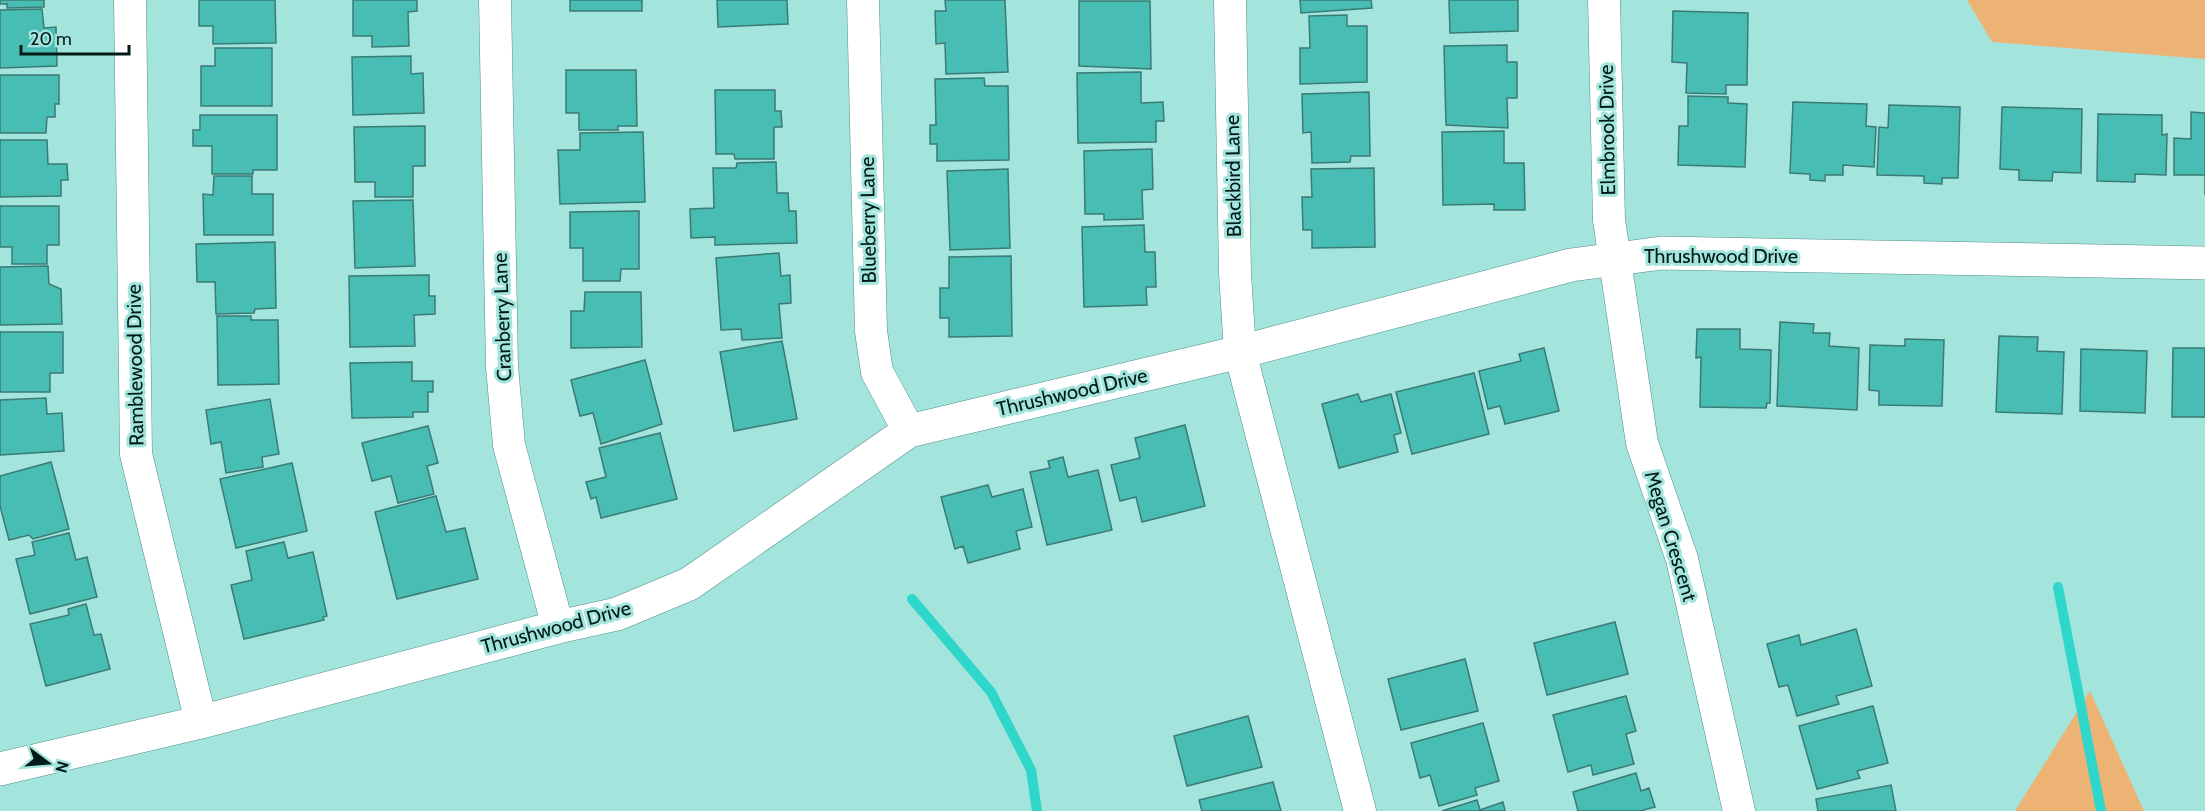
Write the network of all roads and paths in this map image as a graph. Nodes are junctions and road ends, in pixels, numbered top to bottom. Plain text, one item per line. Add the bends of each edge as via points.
1 (130, 0) edge
2 (495, 0) edge
3 (863, 0) edge
4 (1230, 0) edge
5 (1604, 0) edge
6 (1613, 259) junction
7 (2205, 263) edge
8 (1240, 352) junction
9 (909, 431) junction
10 (558, 627) junction
11 (201, 722) junction
12 (0, 769) edge
13 (1360, 811) edge
14 (1739, 811) edge

1 - 11 street, Ramblewood Drive via 136,454
2 - 10 street, Cranberry Lane via 502,367 509,445
3 - 9 street, Blueberry Lane via 871,331 877,372
4 - 8 street, Blackbird Lane
5 - 6 street, Elmbrook Drive
6 - 7 street, Thrushwood Drive via 1662,253
6 - 8 street, Thrushwood Drive via 1571,265
6 - 14 street, Megan Crescent via 1642,443 1682,559
8 - 9 street, Thrushwood Drive
8 - 13 street
9 - 10 street, Thrushwood Drive via 689,584 616,614
10 - 11 street, Thrushwood Drive
11 - 12 street, Thrushwood Drive

